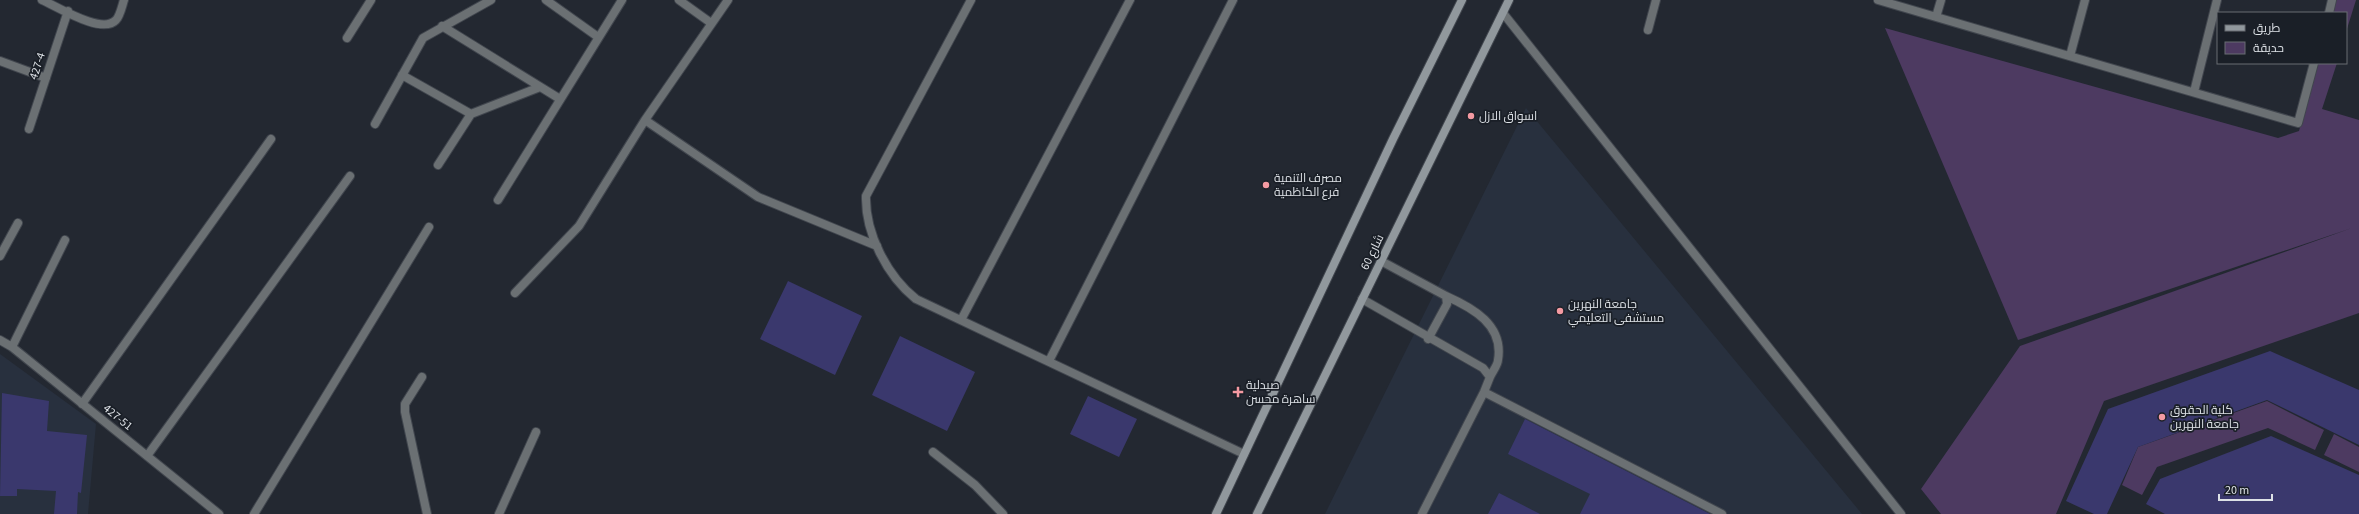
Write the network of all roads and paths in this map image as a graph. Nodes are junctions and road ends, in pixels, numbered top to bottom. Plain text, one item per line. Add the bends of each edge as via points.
1 (42, 0) edge
2 (124, 0) edge
3 (371, 0) edge
4 (491, 0) edge
5 (546, 0) edge
6 (622, 0) edge
7 (679, 0) edge
8 (728, 0) edge
9 (971, 0) edge
10 (1130, 0) edge
11 (1233, 0) edge
12 (1462, 0) edge
13 (1509, 0) edge
14 (1656, 0) edge
15 (1878, 0) edge
16 (1941, 0) edge
17 (2085, 0) edge
18 (2217, 0) edge
19 (2332, 0) edge
20 (68, 11) junction
21 (2328, 12) edge
22 (1503, 13) junction
23 (1936, 17) junction
24 (711, 23) junction
25 (442, 26) junction
26 (1648, 30) dead end
27 (598, 37) junction
28 (347, 38) dead end
29 (2070, 56) junction
30 (0, 61) edge
31 (2314, 64) edge
32 (402, 75) junction
33 (46, 78) junction
34 (540, 87) junction
35 (2194, 92) junction
36 (560, 99) junction
37 (471, 114) junction
38 (645, 120) junction
39 (375, 124) dead end
40 (29, 129) dead end
41 (270, 139) dead end
42 (438, 165) dead end
43 (350, 176) dead end
44 (498, 200) dead end
45 (18, 223) dead end
46 (429, 226) dead end
47 (65, 240) dead end
48 (877, 246) junction
49 (0, 256) edge
50 (1381, 261) junction
51 (515, 293) dead end
52 (1446, 296) junction
53 (1362, 299) junction
54 (961, 320) junction
55 (1428, 339) junction
56 (0, 340) edge
57 (12, 347) junction
58 (1049, 361) junction
59 (1490, 376) junction
60 (422, 377) dead end
61 (1484, 392) junction
62 (82, 404) junction
63 (536, 432) dead end
64 (933, 452) dead end
65 (1244, 454) junction
66 (147, 456) junction
67 (219, 514) edge
68 (254, 514) edge
69 (427, 514) edge
70 (499, 514) edge
71 (1003, 514) edge
72 (1216, 514) edge
73 (1257, 514) edge
74 (1422, 514) edge
75 (1722, 514) edge
76 (1901, 514) edge

1 - 20 street
2 - 20 street via 117,20 108,25 94,24
3 - 28 street
4 - 25 street
5 - 27 street
6 - 27 street
7 - 24 street
8 - 24 street
9 - 48 street via 866,196 868,221
10 - 54 street
11 - 58 street
12 - 65 street via 1393,139
13 - 22 street, شارع 60
14 - 26 street
15 - 23 street
16 - 23 street
17 - 29 street
18 - 35 street
19 - 21 street
20 - 33 street, 427-4
22 - 50 street, شارع 60
22 - 76 street
23 - 29 street
24 - 38 street
25 - 32 street via 423,38
25 - 34 street
27 - 36 street
29 - 35 street
30 - 33 street
31 - 35 street via 2298,123
32 - 37 street
32 - 39 street
33 - 40 street, 427-4
34 - 36 street
34 - 37 street
36 - 44 street
37 - 42 street
38 - 48 street via 758,197
38 - 51 street via 579,226
41 - 62 street
43 - 66 street
45 - 49 street
46 - 68 street
47 - 57 street
48 - 54 street via 903,288 916,298
50 - 52 street
50 - 53 street, شارع 60
52 - 55 street via 1447,304
52 - 59 street via 1483,316 1491,325 1496,337 1498,361
53 - 55 street
53 - 73 street, شارع 60
54 - 58 street
55 - 59 street via 1483,368
56 - 57 street, 427-51
57 - 62 street, 427-51
58 - 65 street
59 - 61 street
60 - 69 street via 405,404 405,412
61 - 74 street
61 - 75 street
62 - 66 street, 427-51
63 - 70 street
64 - 71 street via 975,485
65 - 72 street
66 - 67 street, 427-51

